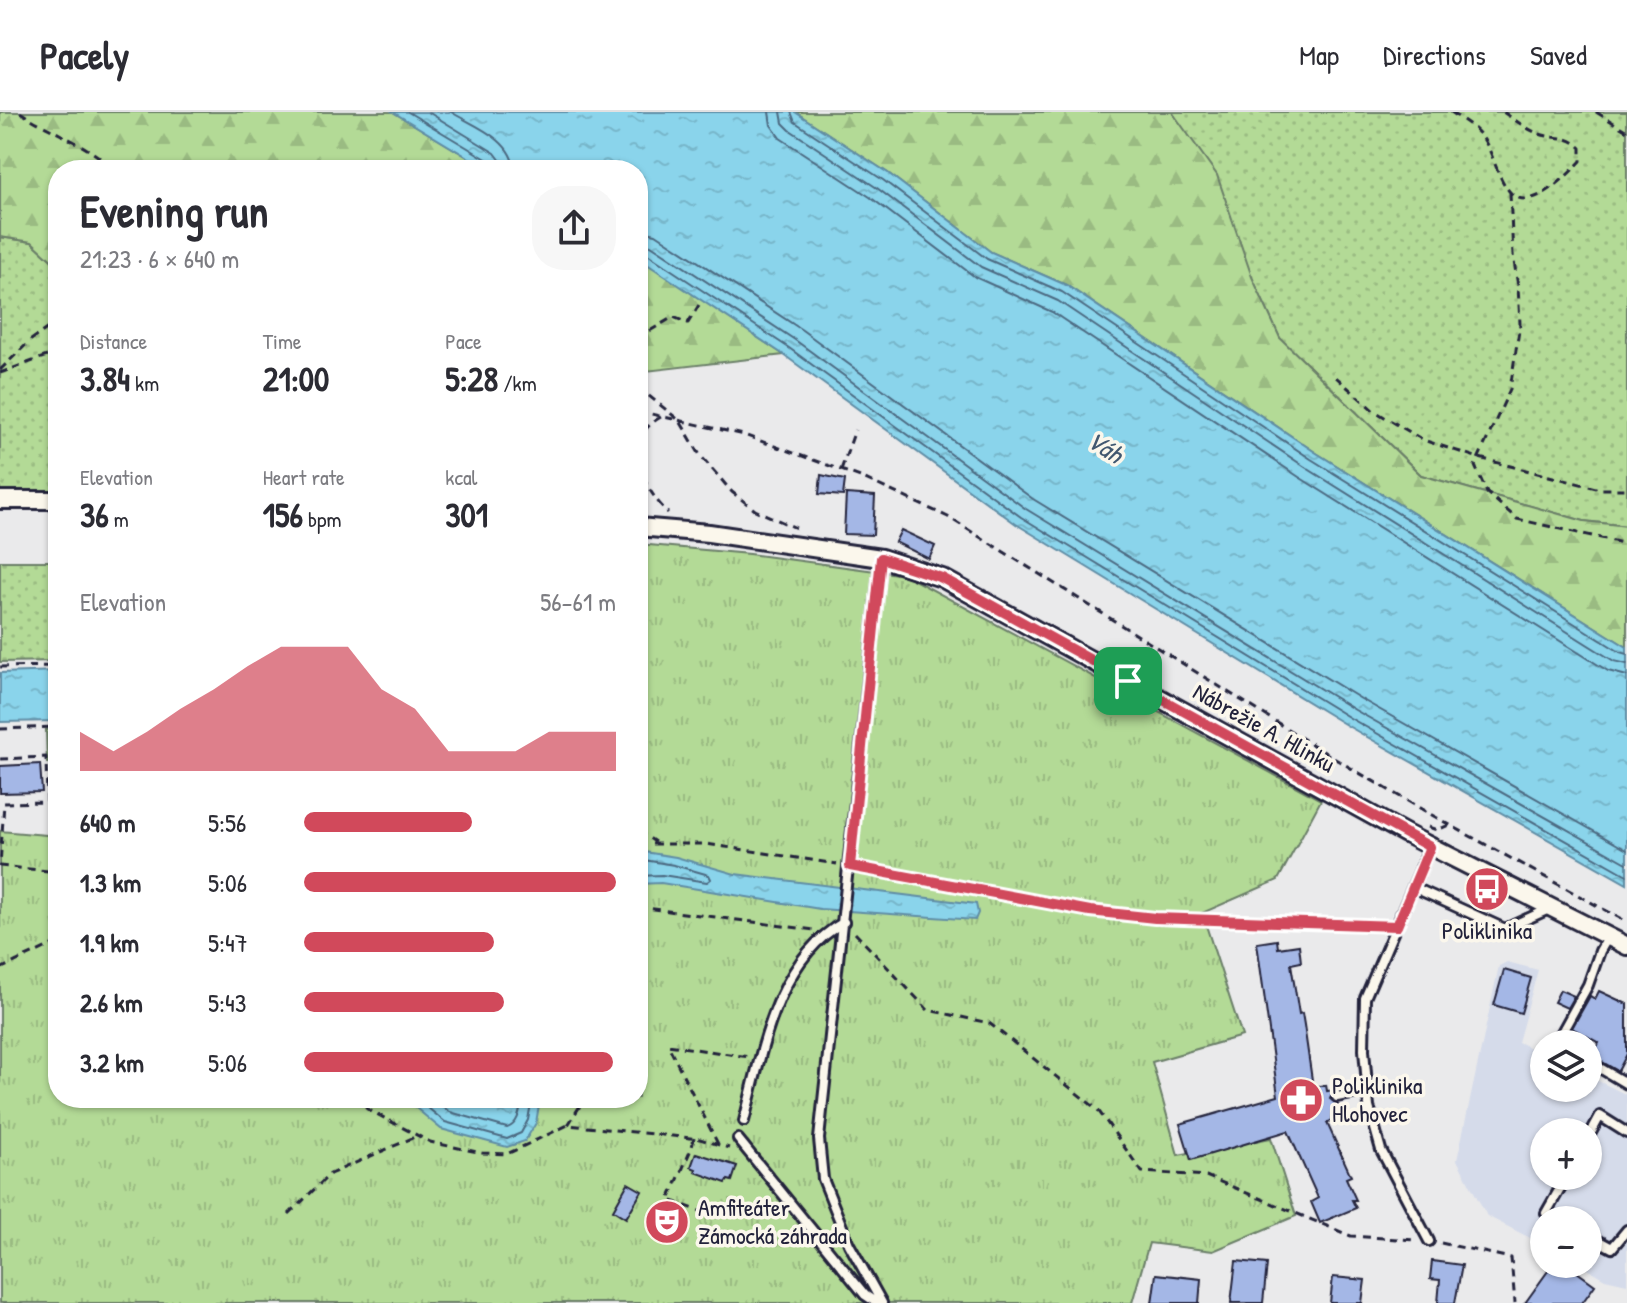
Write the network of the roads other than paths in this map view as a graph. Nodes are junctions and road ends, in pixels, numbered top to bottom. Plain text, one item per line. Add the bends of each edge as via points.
1 (0, 500) edge
2 (48, 500) edge
3 (648, 528) edge
4 (881, 558) junction
5 (1428, 839) junction
6 (1413, 887) junction
7 (1551, 908) junction
8 (844, 918) junction
9 (1608, 937) junction
10 (1627, 946) edge
11 (1563, 1030) edge
12 (1602, 1069) edge
13 (1627, 1084) edge
14 (1367, 1091) junction
15 (1337, 1097) dead end
16 (1599, 1118) edge
17 (744, 1121) dead end
18 (1627, 1133) edge
19 (738, 1139) dead end
20 (1627, 1230) edge
21 (1429, 1241) road end
22 (1602, 1243) edge
23 (880, 1303) edge

1 - 2 street
3 - 4 street, Nábrežie A. Hlinku
4 - 5 street, Nábrežie A. Hlinku via 942,578
4 - 8 lane
5 - 6 lane
5 - 7 street, Nábrežie A. Hlinku
6 - 7 lane via 1505,929
6 - 14 lane via 1365,998
7 - 9 street, Nábrežie A. Hlinku
8 - 17 lane via 801,960 778,1002
8 - 23 lane via 819,1139 823,1179
9 - 10 street, Nábrežie A. Hlinku
9 - 11 lane
12 - 13 lane
14 - 15 lane
14 - 21 lane via 1381,1150
16 - 18 lane
19 - 23 lane via 865,1295
20 - 22 lane via 1612,1248

